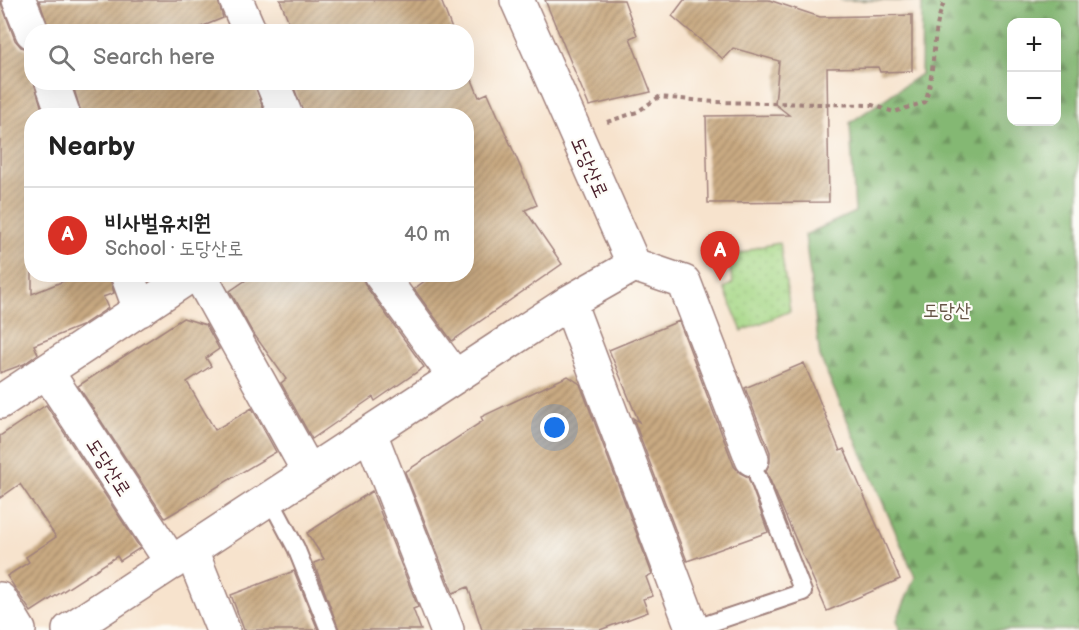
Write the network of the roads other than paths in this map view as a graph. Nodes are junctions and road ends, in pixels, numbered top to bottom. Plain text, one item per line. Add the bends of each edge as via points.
1 (19, 0) edge
2 (236, 0) edge
3 (517, 0) edge
4 (29, 24) edge
5 (246, 24) edge
6 (55, 90) edge
7 (275, 90) edge
8 (61, 108) edge
9 (283, 108) edge
10 (634, 265) junction
11 (129, 282) edge
12 (181, 282) edge
13 (203, 282) edge
14 (386, 282) edge
15 (569, 302) junction
16 (140, 310) junction
17 (47, 372) junction
18 (455, 377) junction
19 (0, 402) edge
20 (370, 433) junction
21 (755, 468) joint
22 (309, 472) junction
23 (270, 499) junction
24 (182, 556) junction
25 (0, 598) edge
26 (693, 629) edge
27 (19, 630) edge
28 (69, 630) edge
29 (223, 630) edge
30 (329, 630) edge
31 (447, 630) edge

1 - 4 street
2 - 5 street
3 - 10 street, 도당산로
6 - 8 street
7 - 9 street
10 - 15 street
10 - 21 street via 684,282
11 - 16 street
12 - 16 street
13 - 22 street
14 - 18 street
15 - 18 street
15 - 26 street
16 - 17 street
17 - 19 street
17 - 24 street, 도당산로
18 - 20 street
20 - 22 street
20 - 31 street
21 - 26 lane via 803,592
22 - 23 street
23 - 24 street
23 - 30 lane via 296,548
24 - 28 street
24 - 29 street, 도당산로
25 - 27 street

